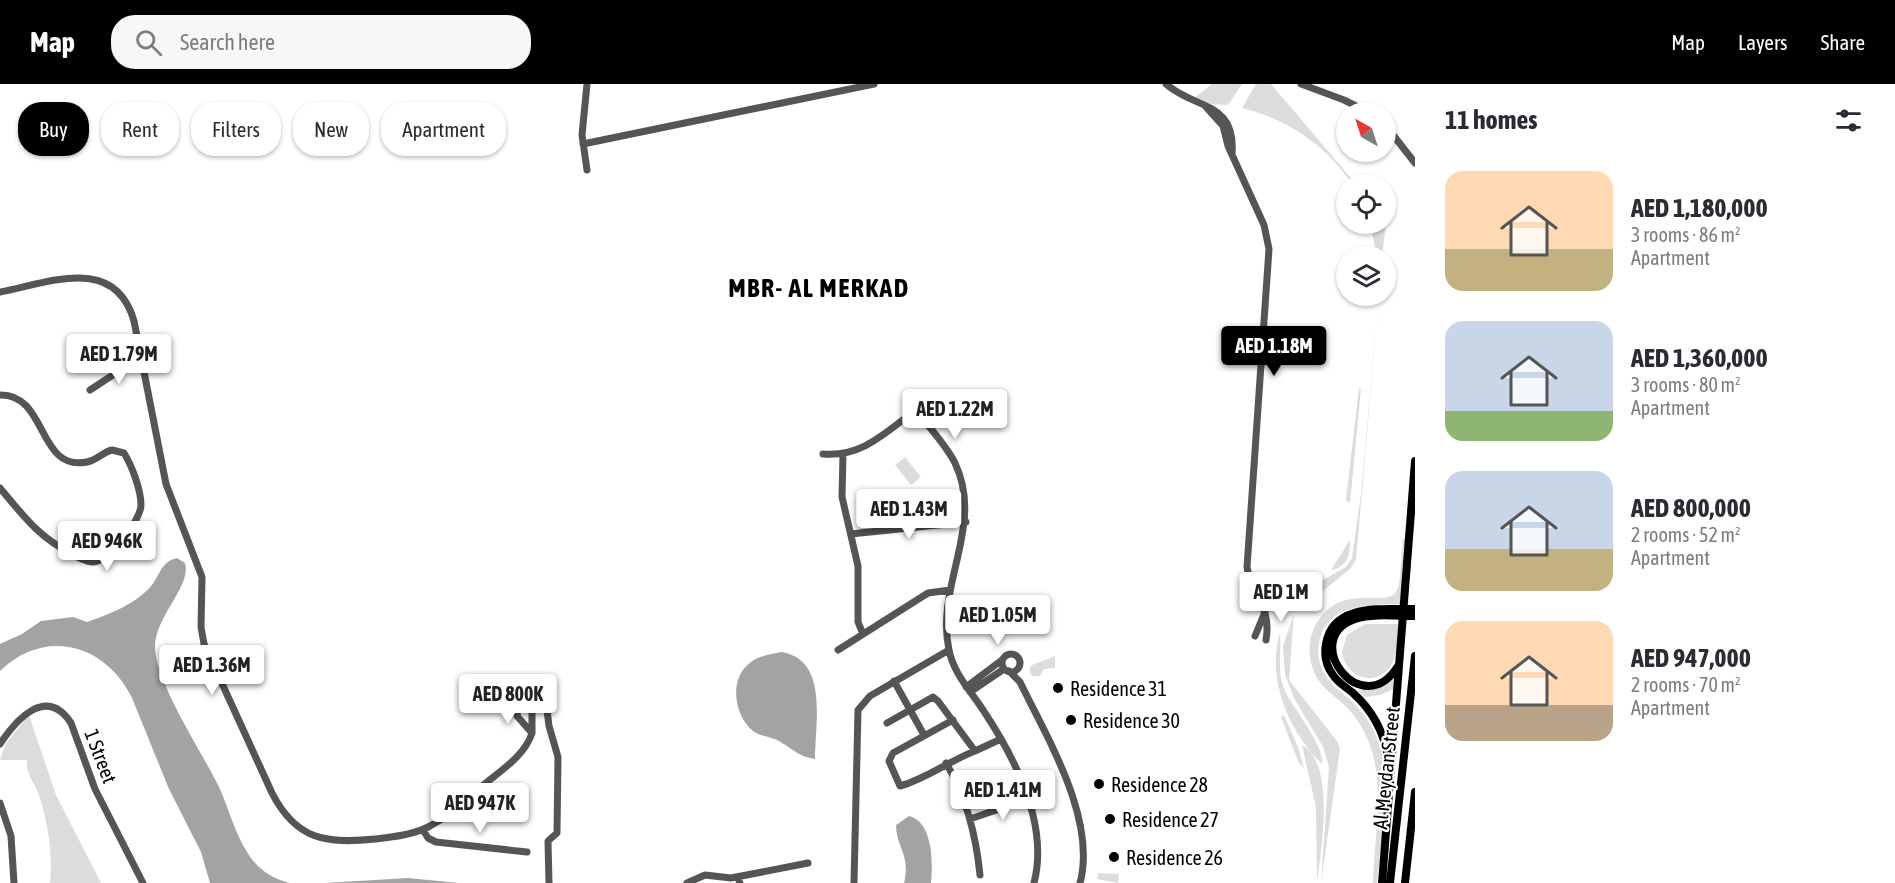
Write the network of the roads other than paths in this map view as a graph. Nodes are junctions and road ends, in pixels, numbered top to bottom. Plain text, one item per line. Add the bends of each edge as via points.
1 (587, 84) edge
2 (874, 84) edge
3 (1166, 84) edge
4 (1301, 84) edge
5 (1348, 102) edge
6 (1396, 139) edge
7 (583, 144) junction
8 (1415, 163) edge
9 (587, 170) dead end
10 (0, 292) edge
11 (142, 362) junction
12 (90, 390) dead end
13 (0, 395) edge
14 (823, 454) dead end
15 (843, 454) junction
16 (1415, 461) edge
17 (0, 488) edge
18 (966, 522) junction
19 (851, 534) junction
20 (950, 590) junction
21 (1415, 609) edge
22 (1265, 612) junction
23 (1415, 616) edge
24 (863, 634) junction
25 (1255, 636) dead end
26 (1266, 640) dead end
27 (838, 650) dead end
28 (949, 650) junction
29 (1415, 656) edge
30 (1002, 660) junction
31 (1019, 666) junction
32 (1398, 666) junction
33 (1007, 670) junction
34 (983, 678) junction
35 (1341, 679) junction
36 (894, 681) junction
37 (1020, 682) junction
38 (968, 689) junction
39 (531, 707) junction
40 (910, 710) junction
41 (953, 720) junction
42 (887, 723) dead end
43 (532, 733) junction
44 (924, 735) junction
45 (1001, 739) junction
46 (0, 744) edge
47 (975, 751) junction
48 (946, 763) junction
49 (1390, 770) junction
50 (1415, 792) edge
51 (1028, 799) junction
52 (0, 803) edge
53 (970, 819) junction
54 (423, 830) junction
55 (527, 852) dead end
56 (808, 863) dead end
57 (980, 875) dead end
58 (14, 883) edge
59 (143, 883) edge
60 (549, 883) edge
61 (687, 883) edge
62 (854, 883) edge
63 (1034, 883) edge
64 (1080, 883) edge
65 (1382, 883) edge
66 (1390, 883) edge
67 (1405, 883) edge

1 - 7 street
2 - 7 street
3 - 22 street via 1206,107 1223,126 1260,215 1269,249 1247,567
4 - 5 street
6 - 8 street
7 - 9 street
10 - 11 street via 73,277 102,282 121,296 130,310
11 - 12 street
11 - 54 street via 166,483 200,570 204,644 278,804 300,829 324,839 372,839
13 - 17 street via 26,404 50,447 65,458 87,462 109,450 124,453 140,496 141,510 108,557 92,562 42,536
14 - 15 street
15 - 18 street via 872,443 908,416 920,416 948,451 958,471 965,494
15 - 19 street via 842,497
16 - 32 main road
18 - 19 street
18 - 20 street
19 - 24 street via 858,573 858,622
20 - 24 street via 928,593
20 - 28 street via 946,622
21 - 35 main road via 1358,611 1340,620 1328,637 1325,652 1328,668
22 - 25 street
22 - 26 street via 1269,622
23 - 35 main road via 1359,618 1344,626 1336,636 1332,654
24 - 27 street
28 - 36 street
28 - 38 street via 957,674
29 - 66 main road, Al Meydan Street
30 - 31 street via 1013,655
30 - 33 street
30 - 34 street
31 - 33 street
31 - 37 street
32 - 35 main road via 1386,679 1374,684
32 - 49 main road
33 - 34 street
33 - 37 street
34 - 38 street
35 - 49 main road via 1373,717 1383,738
36 - 40 street
36 - 62 street via 865,700 856,716
37 - 64 street via 1077,811 1083,841
38 - 45 street
39 - 43 street
39 - 43 street via 521,706 516,714
39 - 60 street via 537,700 546,702 558,757 557,833 548,842
40 - 41 street via 933,697
40 - 42 street
40 - 44 street
41 - 44 street
41 - 47 street
43 - 54 street via 524,749 507,766 460,806
44 - 48 street via 893,753 889,761 900,786
45 - 47 street
45 - 51 street
46 - 59 street, 1 Street via 31,710 48,708 65,716 101,802
47 - 48 street
48 - 53 street
49 - 65 main road
50 - 67 main road, Al Meydan Street
51 - 53 street
51 - 63 street via 1038,844
52 - 58 street via 11,836
53 - 57 street
54 - 55 street via 436,842
56 - 61 street via 731,878 705,875

